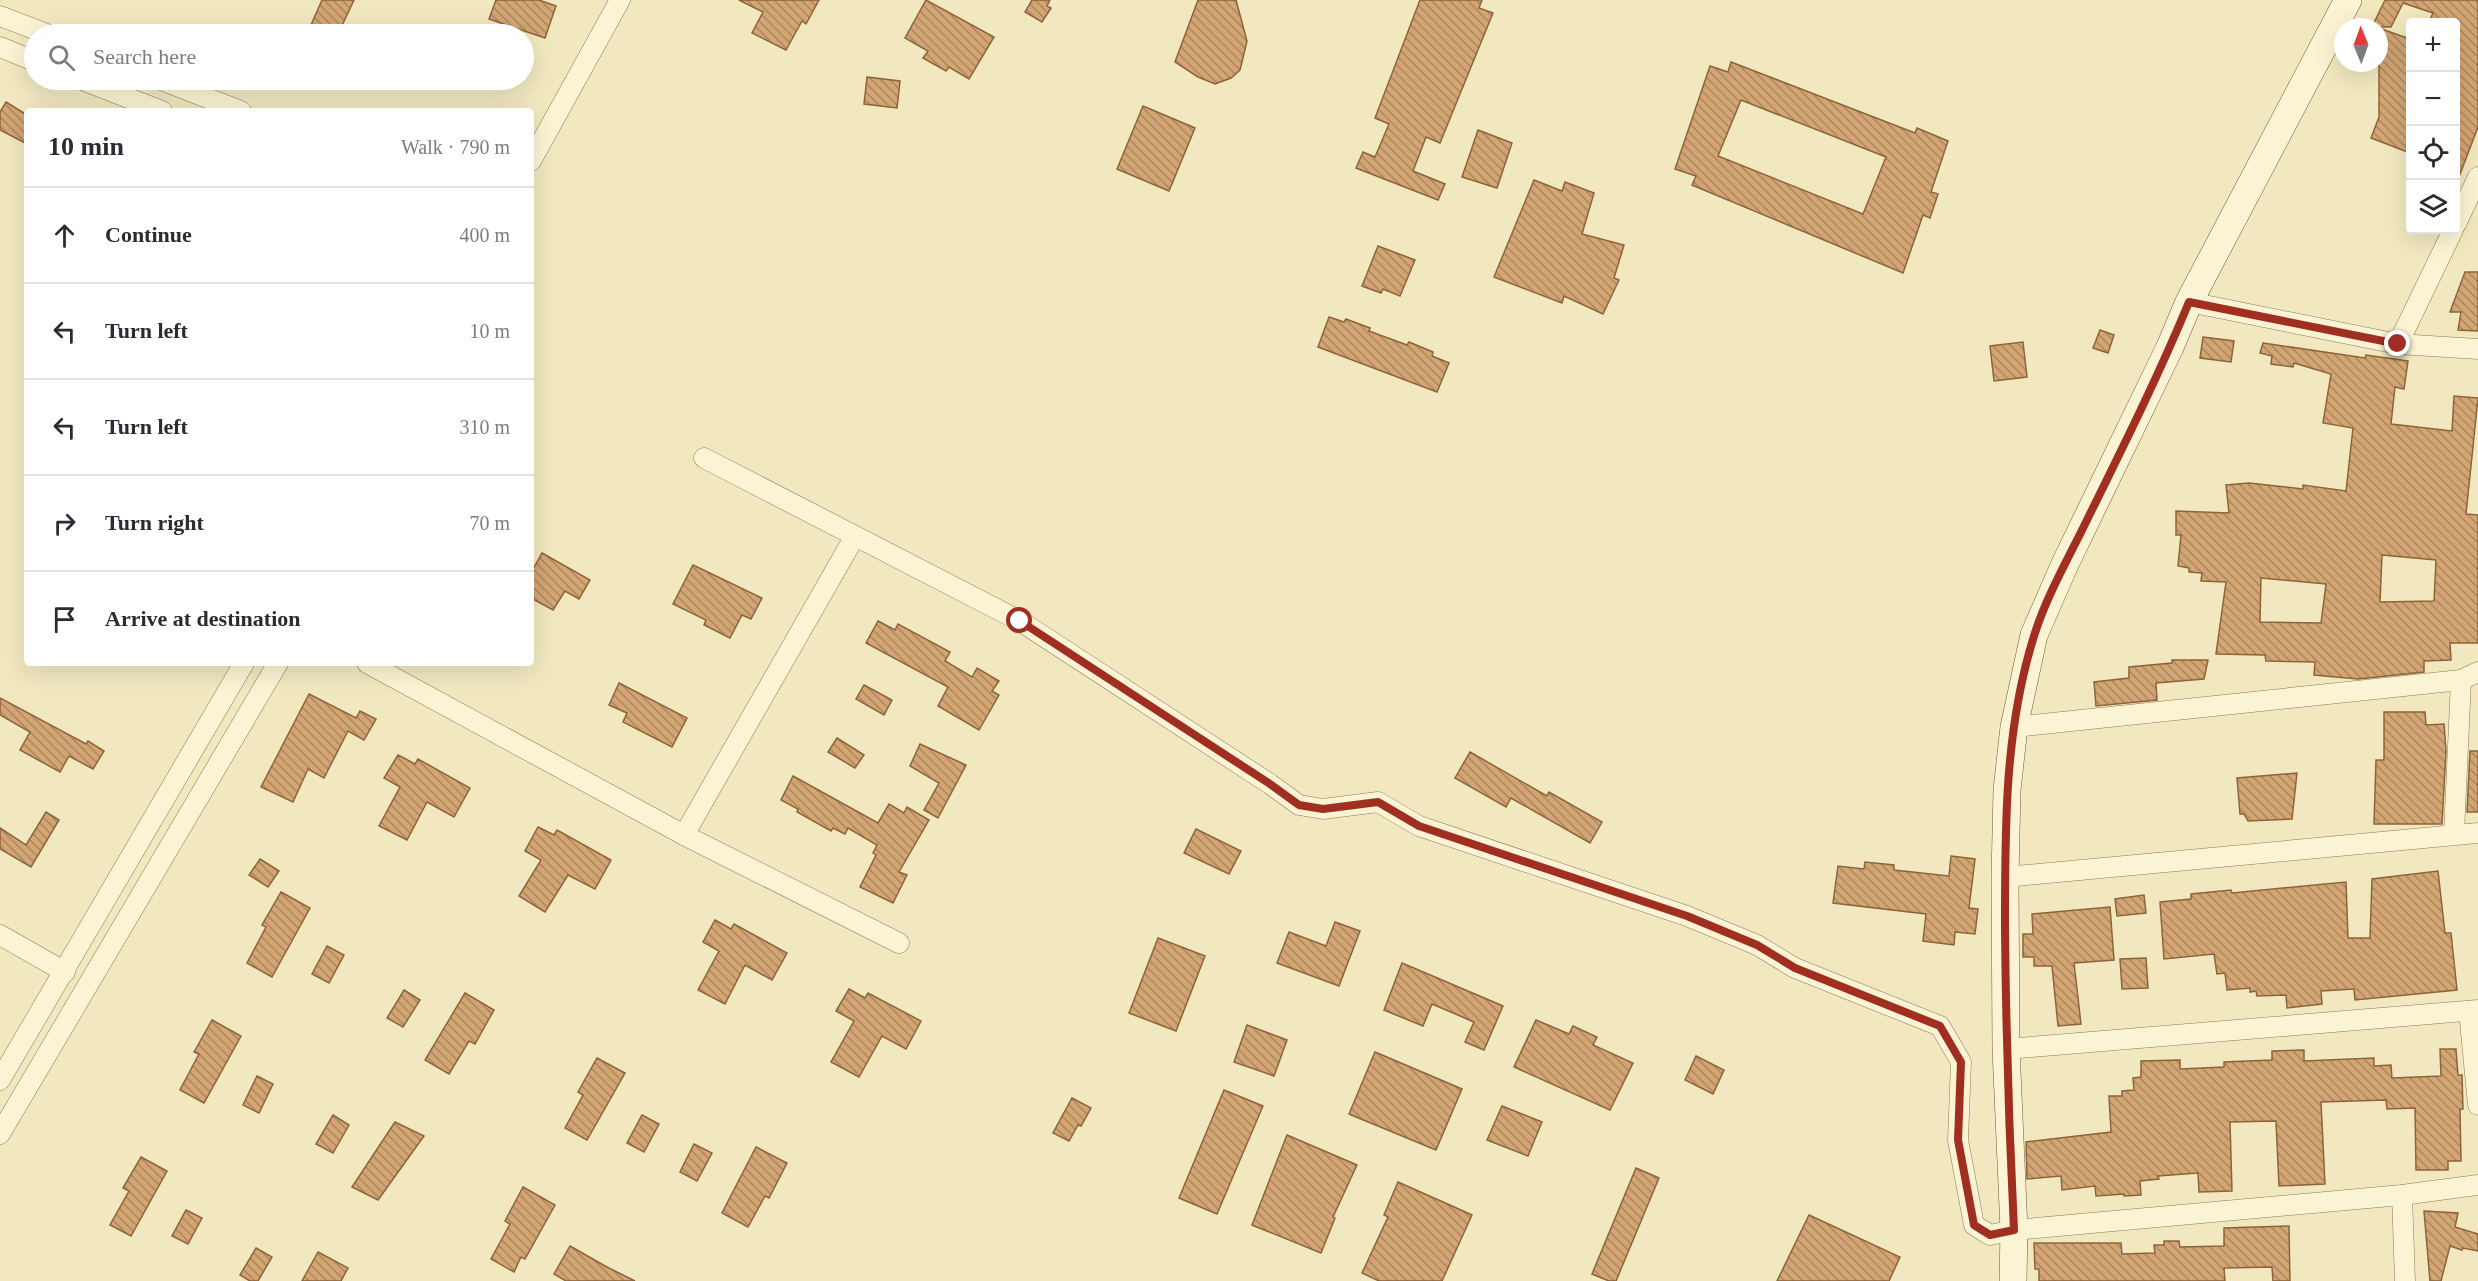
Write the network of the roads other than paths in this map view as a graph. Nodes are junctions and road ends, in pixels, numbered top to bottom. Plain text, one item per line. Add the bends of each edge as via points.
1 (620, 0) edge
2 (2348, 0) edge
3 (0, 16) edge
4 (24, 25) edge
5 (0, 47) edge
6 (24, 57) edge
7 (108, 90) edge
8 (187, 90) edge
9 (154, 108) edge
10 (233, 108) edge
11 (534, 156) edge
12 (2478, 177) edge
13 (2460, 215) edge
14 (2451, 234) edge
15 (2189, 302) junction
16 (2398, 344) junction
17 (2478, 349) edge
18 (704, 458) dead end
19 (855, 536) junction
20 (242, 666) edge
21 (276, 666) edge
22 (373, 666) edge
23 (2470, 676) edge
24 (2014, 727) junction
25 (2478, 833) edge
26 (2454, 834) junction
27 (684, 835) junction
28 (2005, 877) junction
29 (0, 935) edge
30 (899, 943) dead end
31 (65, 972) junction
32 (2473, 1010) edge
33 (2006, 1049) junction
34 (0, 1080) edge
35 (2478, 1105) edge
36 (0, 1134) edge
37 (2478, 1185) edge
38 (2402, 1195) junction
39 (2014, 1230) junction
40 (2013, 1281) edge
41 (2405, 1281) edge

1 - 11 street
2 - 15 street
3 - 4 street
5 - 6 street
7 - 9 street
8 - 10 street
12 - 13 street
14 - 16 street
15 - 16 street
15 - 24 street via 2034,635
16 - 17 street
18 - 19 street
19 - 27 street
19 - 39 street via 1020,621 1299,805 1323,809 1378,802 1419,826 1687,916 1757,945 1795,968 1940,1026 1961,1062 1958,1140 1974,1225 1990,1235
20 - 31 street
21 - 36 street
22 - 27 street
23 - 24 street
23 - 26 street
24 - 28 street via 2007,790
25 - 26 street
26 - 28 street
27 - 30 street
28 - 33 street
29 - 31 street
31 - 34 street
32 - 33 street
32 - 35 street
33 - 39 street
37 - 38 street
38 - 39 street
38 - 41 street
39 - 40 street

